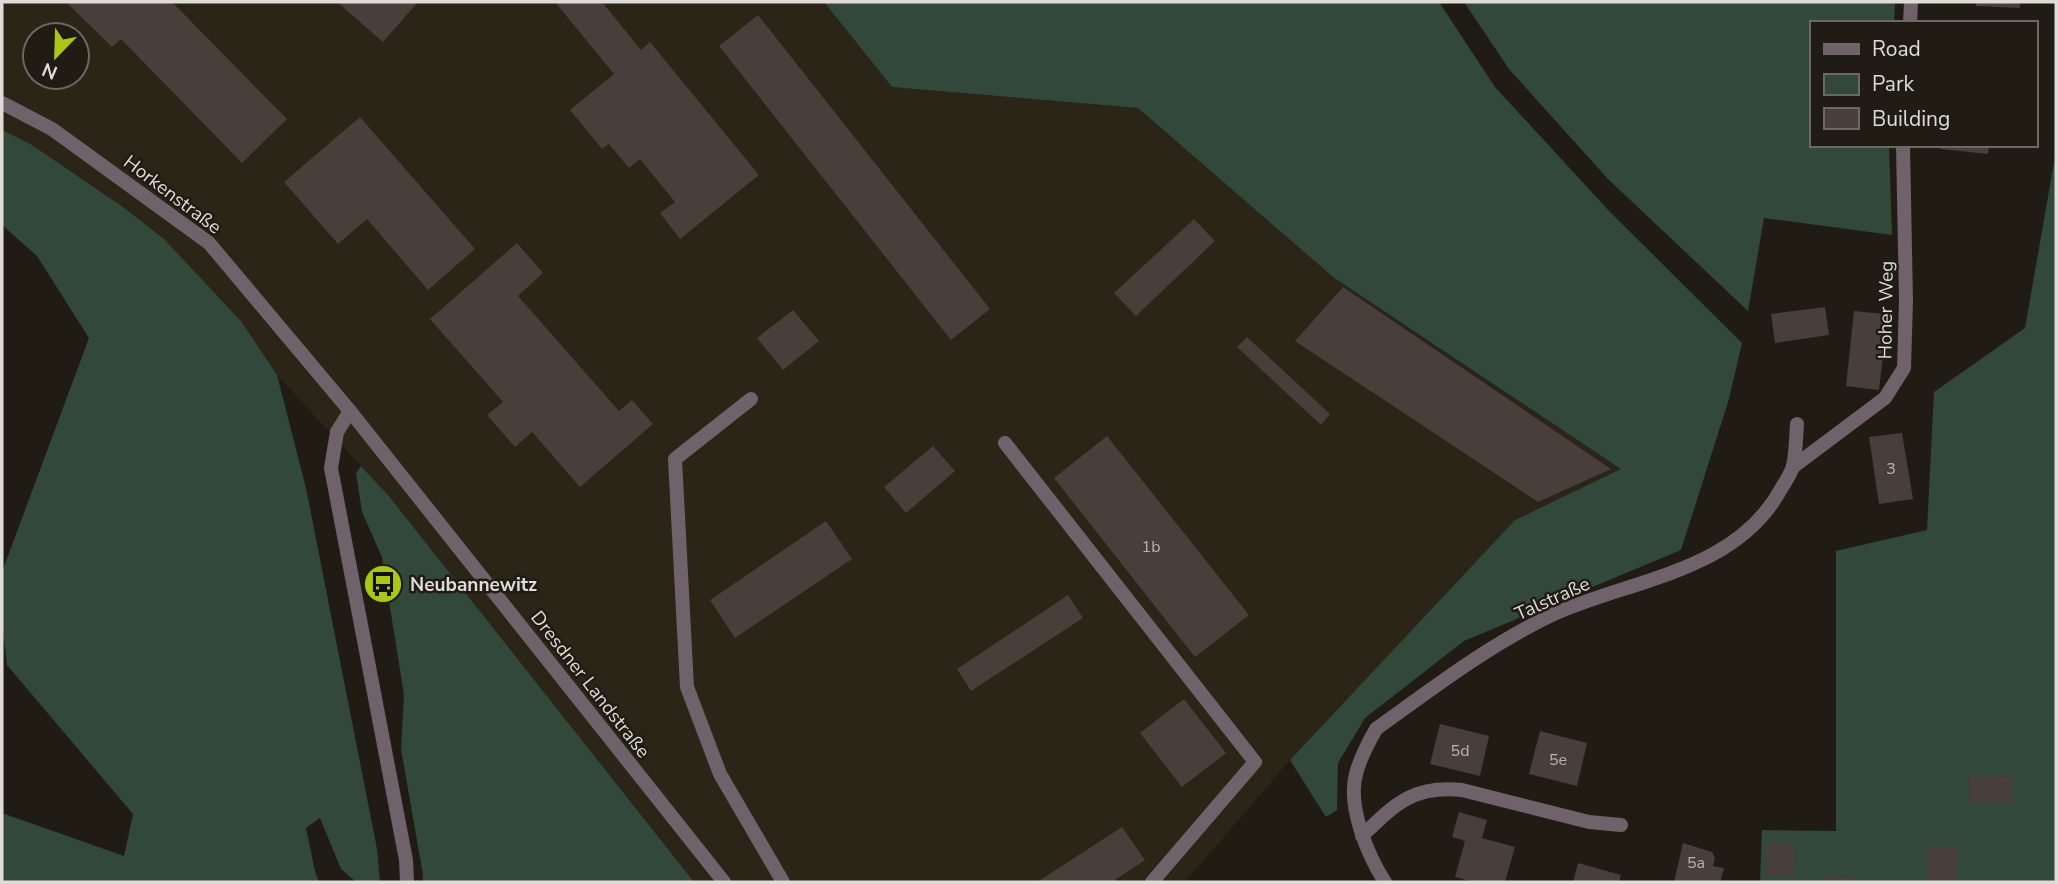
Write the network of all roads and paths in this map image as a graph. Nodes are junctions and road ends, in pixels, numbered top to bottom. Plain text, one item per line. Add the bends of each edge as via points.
1 (1911, 2) edge
2 (1910, 21) edge
3 (2, 103) edge
4 (1903, 147) edge
5 (751, 399) dead end
6 (350, 411) junction
7 (1797, 424) dead end
8 (1005, 443) dead end
9 (1793, 467) junction
10 (1621, 825) dead end
11 (1362, 836) junction
12 (407, 882) edge
13 (724, 882) edge
14 (783, 882) edge
15 (1152, 882) edge
16 (1385, 882) edge

1 - 2 street
3 - 6 street, Horkenstraße via 52,129 209,243
4 - 9 street, Hoher Weg via 1904,368 1885,398
5 - 14 street via 675,459 687,687 720,774
6 - 12 street via 337,432 331,468
6 - 13 street, Dresdner Landstraße
7 - 9 street, Talstraße
8 - 15 street via 1255,762
9 - 11 street, Talstraße via 1771,508 1729,546 1671,573 1555,614 1480,655 1376,729 1355,779
10 - 11 street via 1589,822 1441,788 1416,793 1389,810
11 - 16 street, Talstraße

